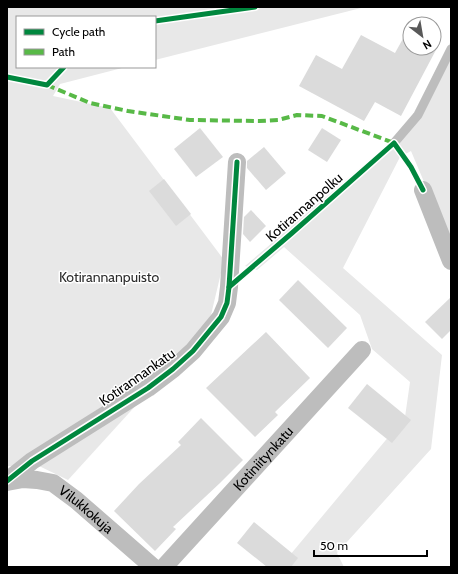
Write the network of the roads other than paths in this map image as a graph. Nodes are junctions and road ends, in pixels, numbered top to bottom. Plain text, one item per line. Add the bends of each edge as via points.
1 (451, 49) edge
2 (394, 143) dead end
3 (237, 162) dead end
4 (423, 190) dead end
5 (451, 261) edge
6 (362, 350) dead end
7 (7, 482) edge
8 (152, 567) edge
9 (164, 567) edge

1 - 2 lane via 418,115
3 - 7 street, Kotirannankatu via 229,287 227,303 221,317 193,351 167,374 32,461
4 - 5 street
6 - 9 street, Kotiniitynkatu
7 - 8 street, Vilukkokuja via 37,480 59,487

